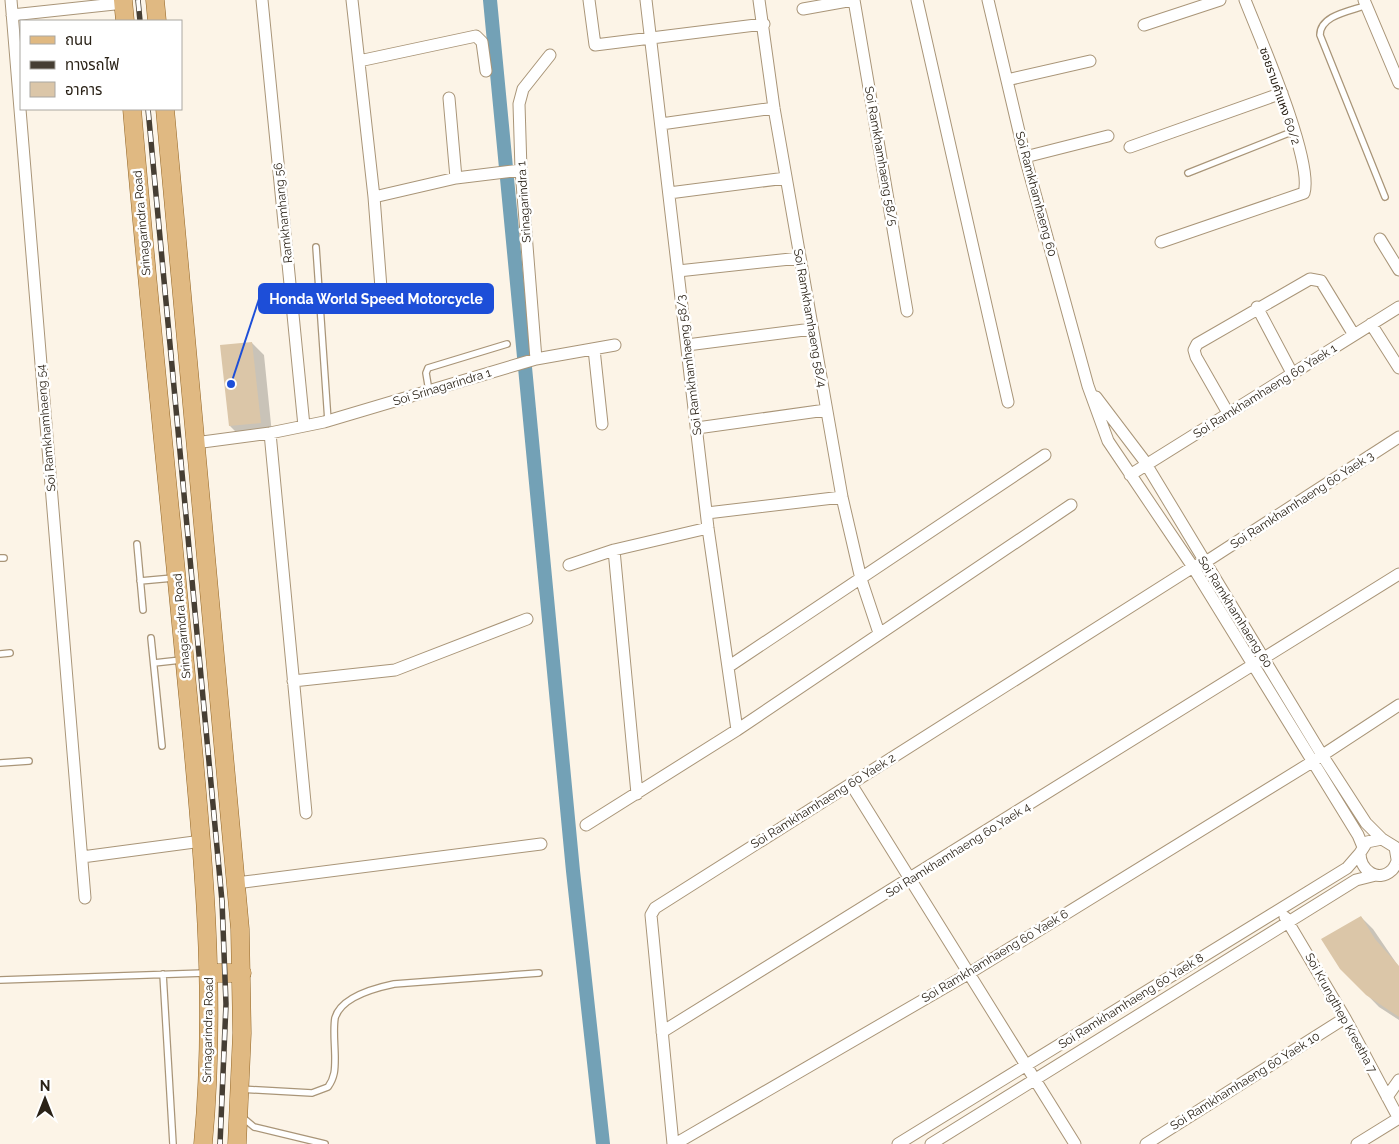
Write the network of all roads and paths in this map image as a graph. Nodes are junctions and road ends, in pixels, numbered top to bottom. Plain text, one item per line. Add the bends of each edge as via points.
1 (11, 0) edge
2 (155, 0) edge
3 (262, 0) edge
4 (352, 0) edge
5 (589, 0) edge
6 (646, 0) edge
7 (760, 0) edge
8 (854, 0) edge
9 (917, 0) edge
10 (988, 0) edge
11 (1220, 0) edge
12 (1245, 0) edge
13 (124, 2) edge
14 (1365, 3) edge
15 (803, 9) dead end
16 (12, 15) junction
17 (125, 20) edge
18 (157, 20) edge
19 (764, 24) junction
20 (1144, 26) dead end
21 (651, 38) junction
22 (550, 55) dead end
23 (359, 60) junction
24 (1090, 61) dead end
25 (486, 71) dead end
26 (1007, 80) junction
27 (1399, 83) edge
28 (1282, 93) junction
29 (449, 98) dead end
30 (774, 108) junction
31 (132, 110) edge
32 (165, 110) edge
33 (661, 124) junction
34 (1294, 131) junction
35 (1108, 136) dead end
36 (1130, 147) dead end
37 (1025, 157) junction
38 (521, 170) junction
39 (1188, 173) dead end
40 (456, 178) junction
41 (786, 178) junction
42 (669, 193) junction
43 (374, 197) junction
44 (1386, 197) dead end
45 (1380, 239) dead end
46 (1161, 242) dead end
47 (316, 247) dead end
48 (1395, 254) edge
49 (800, 258) junction
50 (1399, 270) edge
51 (678, 271) junction
52 (382, 301) dead end
53 (1257, 307) junction
54 (1399, 307) edge
55 (907, 311) dead end
56 (1371, 324) junction
57 (812, 329) junction
58 (1354, 335) junction
59 (507, 344) dead end
60 (616, 345) dead end
61 (687, 345) junction
62 (594, 348) junction
63 (532, 360) junction
64 (1399, 368) edge
65 (1292, 373) junction
66 (1088, 386) junction
67 (429, 391) junction
68 (1008, 402) dead end
69 (826, 410) junction
70 (1228, 413) junction
71 (328, 421) junction
72 (602, 424) dead end
73 (304, 426) junction
74 (697, 428) junction
75 (270, 433) junction
76 (1399, 437) edge
77 (195, 443) junction
78 (1045, 455) dead end
79 (1146, 465) junction
80 (1130, 475) junction
81 (842, 496) junction
82 (1071, 505) dead end
83 (707, 513) junction
84 (708, 528) junction
85 (137, 544) dead end
86 (614, 550) junction
87 (1204, 563) junction
88 (569, 565) dead end
89 (1193, 567) junction
90 (1399, 574) edge
91 (177, 578) junction
92 (861, 579) junction
93 (140, 580) junction
94 (143, 610) dead end
95 (527, 619) dead end
96 (879, 633) junction
97 (151, 638) dead end
98 (10, 653) dead end
99 (0, 654) edge
100 (185, 660) junction
101 (1264, 660) junction
102 (154, 664) junction
103 (1252, 665) junction
104 (728, 667) junction
105 (293, 681) junction
106 (1399, 705) edge
107 (737, 730) junction
108 (162, 746) dead end
109 (1322, 755) junction
110 (29, 761) dead end
111 (1312, 762) junction
112 (0, 764) edge
113 (851, 784) junction
114 (636, 794) junction
115 (306, 813) dead end
116 (586, 826) dead end
117 (1399, 835) edge
118 (1384, 839) junction
119 (202, 841) junction
120 (541, 844) dead end
121 (1362, 850) junction
122 (82, 857) junction
123 (1398, 858) edge
124 (1376, 875) junction
125 (910, 880) junction
126 (236, 883) junction
127 (85, 898) dead end
128 (1280, 910) junction
129 (1288, 921) junction
130 (209, 973) junction
131 (242, 973) junction
132 (539, 973) dead end
133 (163, 974) junction
134 (968, 974) junction
135 (0, 980) edge
136 (1159, 984) junction
137 (1168, 996) junction
138 (1345, 1018) junction
139 (662, 1032) junction
140 (1028, 1064) junction
141 (1036, 1078) junction
142 (1399, 1080) edge
143 (239, 1089) junction
144 (1387, 1097) junction
145 (238, 1114) junction
146 (1399, 1119) edge
147 (905, 1142) edge
148 (173, 1144) edge
149 (203, 1144) edge
150 (237, 1144) edge
151 (325, 1144) edge
152 (674, 1144) edge
153 (930, 1144) edge
154 (1075, 1144) edge
155 (1146, 1144) edge
156 (1357, 1144) edge

1 - 16 street, Soi Ramkhamhaeng 54
2 - 18 main road
3 - 73 street, Ramkhamhang 56
4 - 23 street
5 - 21 street via 595,45
6 - 21 street, Soi Ramkhamhaeng 58/3
7 - 19 street, Soi Ramkhamhaeng 58/4
8 - 15 street
8 - 55 street, Soi Ramkhamhaeng 58/5
9 - 68 street
10 - 26 street, Soi Ramkhamhaeng 60
11 - 20 street
12 - 28 street, ซอยรามคำแหง 60/2
13 - 16 street
13 - 17 main road
14 - 27 street
14 - 44 lane via 1324,21 1320,35
16 - 122 street, Soi Ramkhamhaeng 54
19 - 21 street
19 - 30 street, Soi Ramkhamhaeng 58/4
21 - 33 street, Soi Ramkhamhaeng 58/3
22 - 38 street, Srinagarindra 1 via 520,95
23 - 25 street via 476,36 482,42
23 - 43 street
24 - 26 street
26 - 37 street, Soi Ramkhamhaeng 60
28 - 34 street, ซอยรามคำแหง 60/2
28 - 36 street
29 - 40 street
30 - 33 street
30 - 41 street, Soi Ramkhamhaeng 58/4
31 - 91 main road, Srinagarindra Road
32 - 77 main road
33 - 42 street, Soi Ramkhamhaeng 58/3
34 - 39 lane
34 - 46 street, ซอยรามคำแหง 60/2 via 1305,173 1304,194
35 - 37 street
37 - 66 street, Soi Ramkhamhaeng 60
38 - 40 street
38 - 63 street, Srinagarindra 1
40 - 43 street
41 - 42 street
41 - 49 street, Soi Ramkhamhaeng 58/4
42 - 51 street, Soi Ramkhamhaeng 58/3
43 - 52 street
45 - 48 street
47 - 71 lane
48 - 50 street
49 - 51 street
49 - 57 street, Soi Ramkhamhaeng 58/4
51 - 61 street, Soi Ramkhamhaeng 58/3
53 - 58 street via 1310,279 1316,279 1321,281
53 - 65 street
53 - 70 street via 1197,344 1194,350
54 - 56 street, Soi Ramkhamhaeng 60 Yaek 1
56 - 58 street, Soi Ramkhamhaeng 60 Yaek 1
56 - 64 street
57 - 61 street
57 - 69 street, Soi Ramkhamhaeng 58/4
58 - 65 street, Soi Ramkhamhaeng 60 Yaek 1
59 - 67 lane via 428,368
60 - 62 street, Soi Srinagarindra 1
61 - 74 street, Soi Ramkhamhaeng 58/3
62 - 63 street, Soi Srinagarindra 1
62 - 72 street
63 - 67 street, Soi Srinagarindra 1
65 - 70 street, Soi Ramkhamhaeng 60 Yaek 1
66 - 79 street, Soi Ramkhamhaeng 60
66 - 80 street, Soi Ramkhamhaeng 60 via 1108,441
67 - 71 street, Soi Srinagarindra 1
69 - 74 street
69 - 81 street, Soi Ramkhamhaeng 58/4
70 - 79 street, Soi Ramkhamhaeng 60 Yaek 1
71 - 73 street, Soi Srinagarindra 1
73 - 75 street, Soi Srinagarindra 1
74 - 83 street, Soi Ramkhamhaeng 58/3
75 - 77 street, Soi Srinagarindra 1
75 - 105 street
76 - 87 street, Soi Ramkhamhaeng 60 Yaek 3
77 - 126 main road
78 - 92 street
79 - 80 street, Soi Ramkhamhaeng 60 Yaek 1
79 - 87 street, Soi Ramkhamhaeng 60
80 - 89 street, Soi Ramkhamhaeng 60
81 - 83 street
81 - 92 street, Soi Ramkhamhaeng 58/4
82 - 96 street
83 - 84 street, Soi Ramkhamhaeng 58/3
84 - 86 street
84 - 104 street, Soi Ramkhamhaeng 58/3
85 - 93 lane
86 - 88 street
86 - 114 street
87 - 89 street, Soi Ramkhamhaeng 60 Yaek 3
87 - 101 street, Soi Ramkhamhaeng 60
89 - 103 street, Soi Ramkhamhaeng 60
89 - 113 street, Soi Ramkhamhaeng 60 Yaek 2
90 - 101 street, Soi Ramkhamhaeng 60 Yaek 4
91 - 93 lane
91 - 100 main road, Srinagarindra Road
92 - 96 street, Soi Ramkhamhaeng 58/4
92 - 104 street
93 - 94 lane
95 - 105 street via 395,670
96 - 107 street
97 - 102 lane
98 - 99 lane
100 - 102 lane
100 - 119 main road, Srinagarindra Road
101 - 103 street, Soi Ramkhamhaeng 60 Yaek 4
101 - 109 street, Soi Ramkhamhaeng 60
102 - 108 lane
103 - 111 street, Soi Ramkhamhaeng 60
103 - 125 street, Soi Ramkhamhaeng 60 Yaek 4
104 - 107 street, Soi Ramkhamhaeng 58/3
105 - 115 street
106 - 109 street, Soi Ramkhamhaeng 60 Yaek 6
107 - 114 street
109 - 111 street, Soi Ramkhamhaeng 60 Yaek 6
109 - 118 street, Soi Ramkhamhaeng 60 via 1366,823
110 - 112 lane
111 - 121 street, Soi Ramkhamhaeng 60 via 1358,835
111 - 134 street, Soi Ramkhamhaeng 60 Yaek 6
113 - 125 street
113 - 139 street, Soi Ramkhamhaeng 60 Yaek 2 via 655,908 651,915
114 - 116 street
117 - 118 street
118 - 121 street via 1373,839
118 - 123 street, Soi Ramkhamhaeng 60 via 1395,847
119 - 122 street
119 - 130 main road, Srinagarindra Road
120 - 126 street
121 - 124 street, Soi Ramkhamhaeng 60 via 1362,865 1370,874
121 - 128 street, Soi Ramkhamhaeng 60 Yaek 8 via 1347,868
122 - 127 street, Soi Ramkhamhaeng 54
123 - 124 street, Soi Ramkhamhaeng 60 via 1393,870
124 - 129 street, Soi Ramkhamhaeng 60 Yaek 8 via 1356,880
125 - 134 street
125 - 139 street, Soi Ramkhamhaeng 60 Yaek 4
126 - 131 main road
128 - 129 street, Soi Krungthep Kreetha 7
128 - 136 street, Soi Ramkhamhaeng 60 Yaek 8
129 - 137 street, Soi Ramkhamhaeng 60 Yaek 8
129 - 138 street, Soi Krungthep Kreetha 7
130 - 131 main road
130 - 133 lane
130 - 149 main road, Srinagarindra Road via 209,1050
131 - 143 main road
132 - 143 lane via 394,984 375,989 354,998 339,1010 335,1020 335,1072 328,1087 312,1093
133 - 135 lane
133 - 148 lane
134 - 140 street
134 - 152 street, Soi Ramkhamhaeng 60 Yaek 6
136 - 137 street
136 - 140 street, Soi Ramkhamhaeng 60 Yaek 8
137 - 141 street, Soi Ramkhamhaeng 60 Yaek 8
138 - 144 street, Soi Krungthep Kreetha 7
138 - 155 street, Soi Ramkhamhaeng 60 Yaek 10
139 - 152 street, Soi Ramkhamhaeng 60 Yaek 2
140 - 141 street
140 - 147 street, Soi Ramkhamhaeng 60 Yaek 8
141 - 153 street, Soi Ramkhamhaeng 60 Yaek 8
141 - 154 street
142 - 144 street
143 - 145 main road
144 - 146 street, Soi Krungthep Kreetha 7
145 - 150 main road
145 - 151 lane via 254,1127
146 - 156 street

